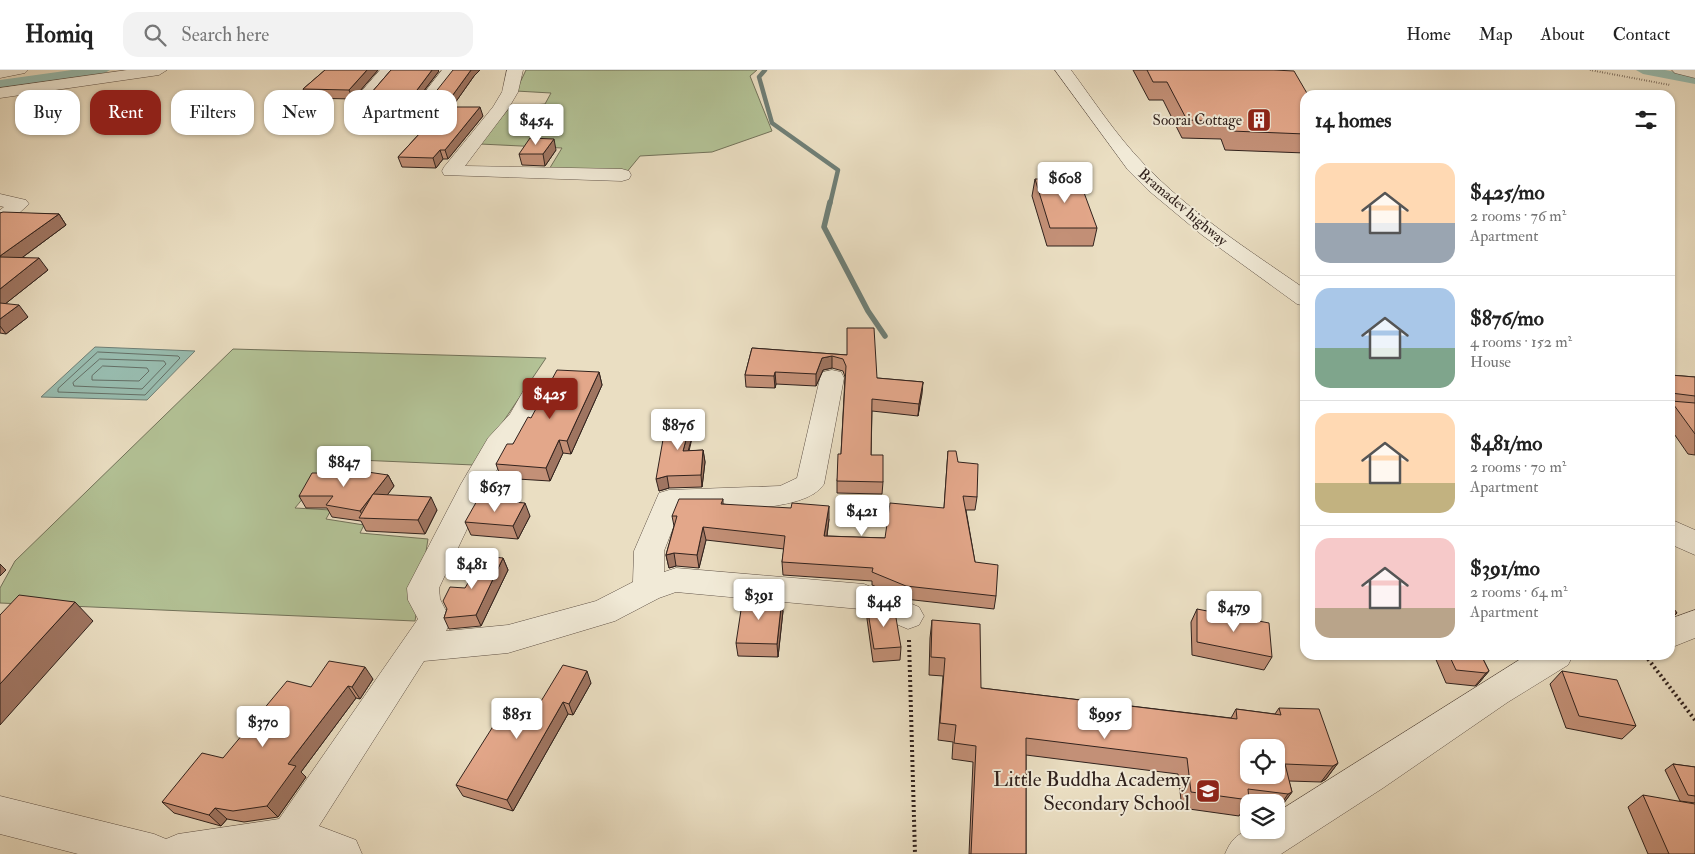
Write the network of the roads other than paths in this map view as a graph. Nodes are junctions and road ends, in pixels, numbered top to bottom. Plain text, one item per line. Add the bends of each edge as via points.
1 (20, 70) edge
2 (158, 70) edge
3 (388, 70) edge
4 (450, 70) edge
5 (515, 70) edge
6 (1063, 70) edge
7 (1680, 70) edge
8 (0, 73) edge
9 (1695, 73) edge
10 (371, 90) edge
11 (435, 90) edge
12 (0, 93) edge
13 (622, 175) dead end
14 (0, 200) edge
15 (0, 220) edge
16 (1300, 295) edge
17 (832, 378) dead end
18 (534, 394) dead end
19 (1675, 533) edge
20 (1695, 544) edge
21 (648, 589) junction
22 (908, 616) road end
23 (1695, 623) edge
24 (1675, 632) edge
25 (414, 648) junction
26 (1547, 660) edge
27 (0, 815) edge
28 (290, 836) junction
29 (154, 854) edge
30 (178, 854) edge
31 (342, 854) edge
32 (1245, 854) edge

1 - 8 street
2 - 12 street
3 - 10 street
4 - 11 street
5 - 13 street via 510,92 500,109 451,171
6 - 16 street, Bramadev highway via 1135,166 1155,186 1209,231
7 - 9 street
14 - 15 street via 19,204
17 - 21 street via 810,484 783,496 669,500 649,551
18 - 25 street via 521,419 498,444 471,491 423,588 424,600 435,621
19 - 20 street
21 - 22 street via 676,580 864,597
21 - 25 street via 604,612 508,639
23 - 24 street
25 - 28 street
26 - 32 street via 1496,690 1370,776
27 - 29 street
28 - 30 street
28 - 31 street

